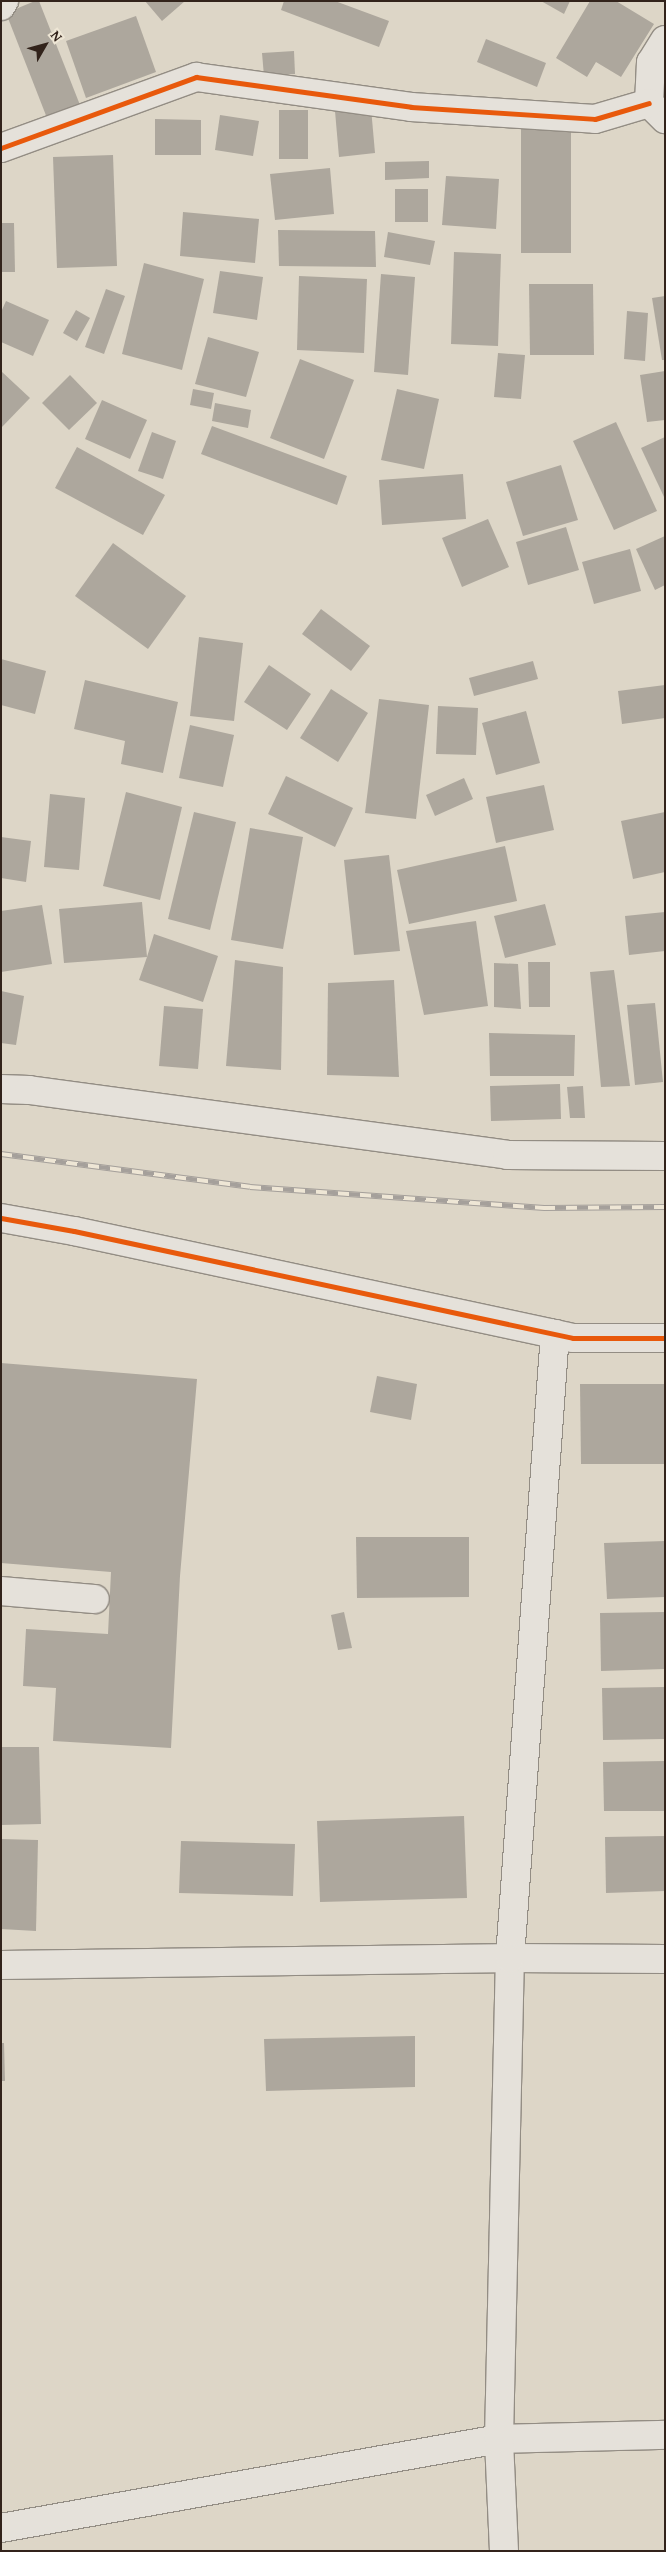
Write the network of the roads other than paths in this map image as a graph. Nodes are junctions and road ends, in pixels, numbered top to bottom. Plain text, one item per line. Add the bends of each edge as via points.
1 (4, 1) edge
2 (1, 6) edge
3 (665, 40) edge
4 (657, 111) edge
5 (1, 148) edge
6 (1, 1088) edge
7 (665, 1156) edge
8 (1, 1218) edge
9 (555, 1334) junction
10 (665, 1338) edge
11 (1, 1591) edge
12 (95, 1600) dead end
13 (510, 1958) junction
14 (665, 1959) edge
15 (1, 1965) edge
16 (665, 2435) edge
17 (499, 2439) junction
18 (1, 2528) edge
19 (504, 2551) edge

1 - 2 street
3 - 4 street via 651,62
4 - 5 street via 595,119 411,107 196,77
6 - 7 street via 507,1155
8 - 9 street
9 - 10 street via 573,1338
9 - 13 street
11 - 12 street
13 - 14 street
13 - 15 street
13 - 17 street
16 - 17 street
17 - 18 street
17 - 19 street

